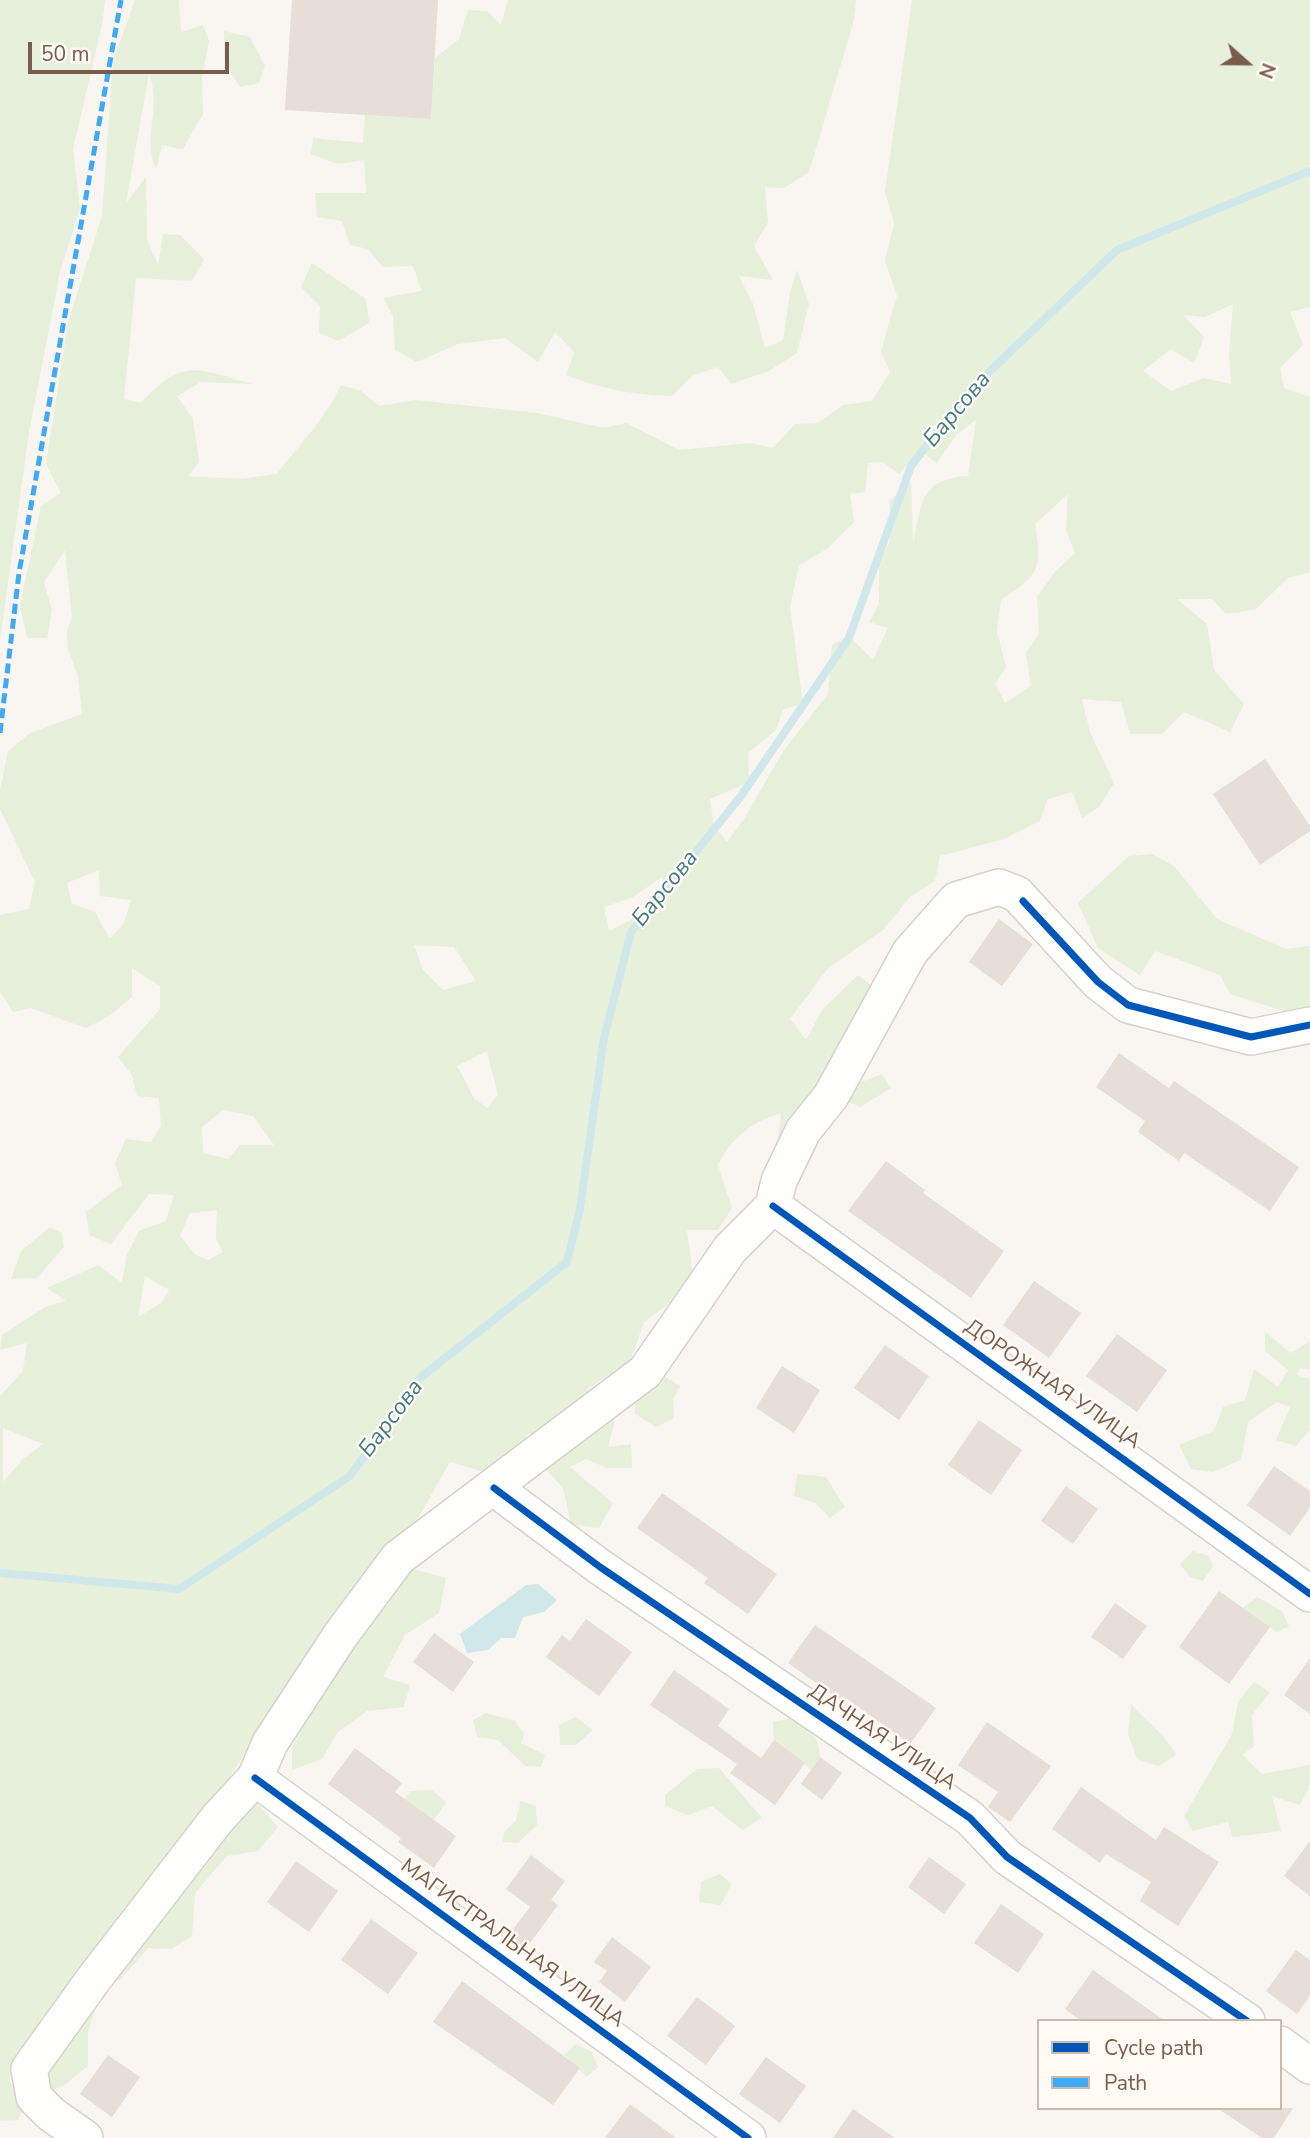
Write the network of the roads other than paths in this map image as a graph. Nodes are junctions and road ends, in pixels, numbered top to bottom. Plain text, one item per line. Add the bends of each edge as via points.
1 (1310, 1024) edge
2 (774, 1206) junction
3 (494, 1488) junction
4 (1310, 1594) edge
5 (256, 1778) junction
6 (1244, 2019) edge
7 (1282, 2045) edge
8 (1310, 2066) edge
9 (78, 2133) edge
10 (748, 2138) edge

1 - 2 street via 1251,1037 1128,1005 1098,982 1017,894 999,887 956,900 910,951 831,1096 803,1131 779,1181
2 - 3 street via 730,1249 645,1372
2 - 4 street, ДОРОЖНАЯ УЛИЦА
3 - 5 street via 398,1558 270,1743
3 - 6 street, ДАЧНАЯ УЛИЦА via 600,1567 970,1818 1006,1857
5 - 9 street via 218,1818 30,2069 34,2097
5 - 10 street, МАГИСТРАЛЬНАЯ УЛИЦА
7 - 8 street

